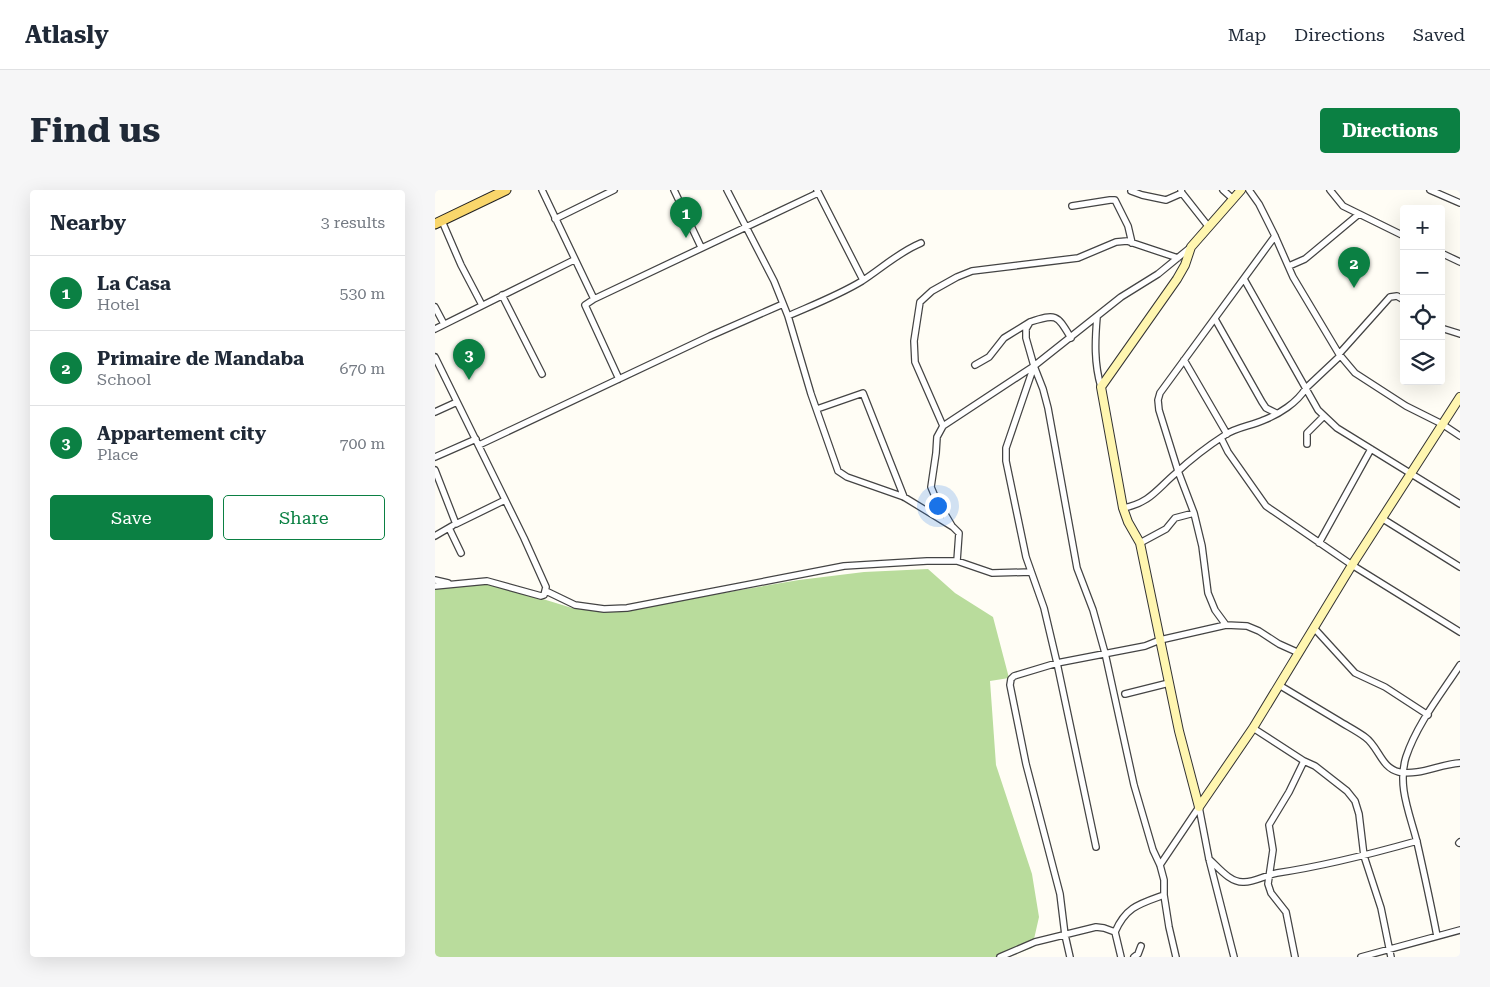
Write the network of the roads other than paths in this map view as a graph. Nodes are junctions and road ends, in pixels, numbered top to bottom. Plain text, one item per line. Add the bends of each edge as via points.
1 (506, 190) edge
2 (542, 190) edge
3 (614, 190) edge
4 (674, 190) edge
5 (727, 190) edge
6 (1223, 190) edge
7 (1241, 190) edge
8 (1249, 190) edge
9 (1330, 190) edge
10 (1430, 190) edge
11 (817, 191) edge
12 (1131, 191) edge
13 (1182, 192) edge
14 (1233, 199) junction
15 (1460, 203) edge
16 (1072, 206) dead end
17 (1359, 214) junction
18 (555, 219) junction
19 (438, 223) edge
20 (746, 226) junction
21 (1208, 226) junction
22 (1400, 234) edge
23 (1275, 236) junction
24 (921, 243) dead end
25 (1133, 243) junction
26 (701, 247) junction
27 (1191, 247) junction
28 (1445, 255) edge
29 (1178, 258) junction
30 (574, 260) junction
31 (1460, 262) edge
32 (1289, 266) junction
33 (1244, 279) junction
34 (863, 280) junction
35 (502, 294) junction
36 (1400, 298) edge
37 (594, 299) junction
38 (783, 304) junction
39 (482, 305) junction
40 (435, 307) edge
41 (788, 316) junction
42 (1097, 317) junction
43 (1215, 319) junction
44 (1030, 322) junction
45 (444, 324) junction
46 (435, 328) edge
47 (1445, 329) edge
48 (1460, 334) edge
49 (1071, 338) junction
50 (1340, 355) junction
51 (435, 357) edge
52 (1184, 360) junction
53 (975, 365) dead end
54 (1034, 366) junction
55 (542, 374) dead end
56 (619, 380) junction
57 (1101, 387) junction
58 (1306, 388) junction
59 (1460, 397) edge
60 (457, 402) junction
61 (817, 409) junction
62 (435, 412) edge
63 (1276, 413) junction
64 (1324, 416) junction
65 (1442, 424) junction
66 (943, 426) junction
67 (1227, 434) junction
68 (1460, 436) edge
69 (476, 438) junction
70 (1221, 438) junction
71 (1307, 444) dead end
72 (479, 445) junction
73 (1371, 449) junction
74 (435, 457) edge
75 (435, 470) edge
76 (1178, 471) junction
77 (1411, 474) junction
78 (904, 497) junction
79 (505, 500) junction
80 (1460, 504) edge
81 (1123, 508) junction
82 (1194, 513) junction
83 (1383, 519) junction
84 (456, 524) junction
85 (953, 527) junction
86 (449, 528) junction
87 (435, 536) edge
88 (1319, 542) junction
89 (1141, 543) junction
90 (461, 553) dead end
91 (957, 561) junction
92 (1353, 565) junction
93 (1460, 567) edge
94 (1031, 572) junction
95 (435, 580) edge
96 (453, 584) junction
97 (435, 586) edge
98 (546, 591) junction
99 (1226, 625) junction
100 (1314, 628) junction
101 (1460, 632) edge
102 (1160, 640) junction
103 (1299, 653) junction
104 (1105, 654) junction
105 (1057, 664) junction
106 (1460, 665) edge
107 (1169, 683) junction
108 (1279, 685) junction
109 (1125, 694) dead end
110 (1428, 715) junction
111 (1253, 728) junction
112 (1304, 761) junction
113 (1460, 764) edge
114 (1403, 772) junction
115 (1199, 807) junction
116 (1417, 841) junction
117 (1096, 847) dead end
118 (1364, 856) junction
119 (1209, 859) junction
120 (1160, 865) junction
121 (1270, 876) junction
122 (1164, 895) junction
123 (1460, 930) edge
124 (1115, 932) junction
125 (1065, 935) junction
126 (1437, 936) junction
127 (1141, 946) dead end
128 (1293, 949) junction
129 (1390, 954) edge
130 (1000, 957) edge
131 (1070, 957) edge
132 (1121, 957) edge
133 (1134, 957) edge
134 (1176, 957) edge
135 (1234, 957) edge
136 (1287, 957) edge
137 (1295, 957) edge
138 (1361, 957) edge

1 - 19 main road
2 - 18 street
3 - 18 street
4 - 26 street
5 - 20 street
6 - 14 street
7 - 14 street
8 - 23 street
9 - 17 street via 1343,206
10 - 15 street
11 - 20 street
11 - 34 street
12 - 13 street via 1165,200
13 - 21 street
14 - 21 street
16 - 25 street via 1115,200 1129,226
17 - 22 street
17 - 32 street via 1305,259
18 - 30 street
19 - 39 street
20 - 26 street
20 - 38 street
21 - 27 street
23 - 32 street
23 - 33 street
24 - 34 street via 908,248
25 - 29 street
25 - 66 street via 1116,242 1079,258 972,271 932,291 920,302 915,362
26 - 37 street
27 - 29 street
27 - 57 street via 1177,279
28 - 31 street
29 - 42 street
30 - 35 street
30 - 37 street
32 - 50 street
33 - 43 street
33 - 58 street
34 - 41 street
35 - 39 street
35 - 55 street
36 - 50 street via 1390,297
37 - 56 street via 585,305
38 - 41 street
38 - 56 street
39 - 45 street
40 - 45 street
41 - 61 street
42 - 49 street
42 - 57 street via 1094,351
43 - 52 street
43 - 63 street via 1262,402
44 - 49 street via 1046,317 1056,318
44 - 53 street via 1004,338 989,357
44 - 54 street via 1026,338
45 - 46 street
47 - 48 street
49 - 54 street
50 - 58 street
50 - 65 street via 1359,377
51 - 60 street
52 - 67 street
52 - 76 street via 1158,400
54 - 66 street
54 - 94 street via 1006,454
54 - 104 street via 1048,408 1077,568
56 - 72 street
57 - 81 street
58 - 63 street via 1292,404
58 - 64 street
59 - 65 street
60 - 62 street
60 - 69 street
61 - 78 street via 838,471 847,478
61 - 78 street via 863,392
63 - 67 street
64 - 71 street via 1307,433
64 - 73 street
65 - 68 street
65 - 77 street
66 - 85 street via 937,437 931,487
67 - 70 street
69 - 72 street
69 - 74 street
70 - 76 street
70 - 88 street via 1266,506
72 - 79 street
73 - 77 street
73 - 88 street
75 - 84 street
76 - 81 street via 1154,494 1137,505
76 - 82 street
77 - 80 street
77 - 83 street
78 - 85 street
79 - 84 street
79 - 98 street
81 - 89 street
82 - 89 street via 1175,518 1166,529
82 - 99 street via 1208,593
83 - 92 street
83 - 93 street
84 - 86 street
85 - 91 street via 959,533
86 - 87 street
86 - 90 street
88 - 92 street
89 - 102 street
91 - 94 street via 992,573
91 - 98 street via 844,566 627,608 575,605
92 - 100 street
92 - 101 street
94 - 105 street via 1044,608
95 - 96 street
96 - 97 street
96 - 98 street via 487,582 541,596
99 - 102 street
99 - 103 street via 1247,626
100 - 103 street
100 - 110 street via 1355,673 1385,687
102 - 104 street
102 - 107 street
103 - 108 street
104 - 105 street
104 - 120 street via 1134,785
105 - 117 street
105 - 125 street via 1014,676 1010,685 1026,764 1060,894
106 - 110 street
107 - 109 street
107 - 115 street
108 - 111 street
108 - 114 street via 1367,738 1384,762 1393,770
110 - 114 street via 1415,734
111 - 112 street
111 - 115 street
112 - 118 street via 1337,782 1355,801
112 - 121 street via 1269,822 1273,850
113 - 114 street
114 - 116 street via 1403,786
115 - 119 street
115 - 120 street
116 - 118 street
116 - 126 street
118 - 121 street
118 - 129 street via 1381,908
119 - 121 street via 1235,881
119 - 135 street
120 - 122 street
121 - 128 street via 1271,894 1286,912
122 - 124 street via 1136,905 1121,920
122 - 134 street
123 - 126 street
124 - 125 street via 1096,927
124 - 132 street
125 - 130 street via 1035,942
125 - 131 street
126 - 129 street
127 - 133 street
128 - 136 street
128 - 137 street
129 - 138 street

